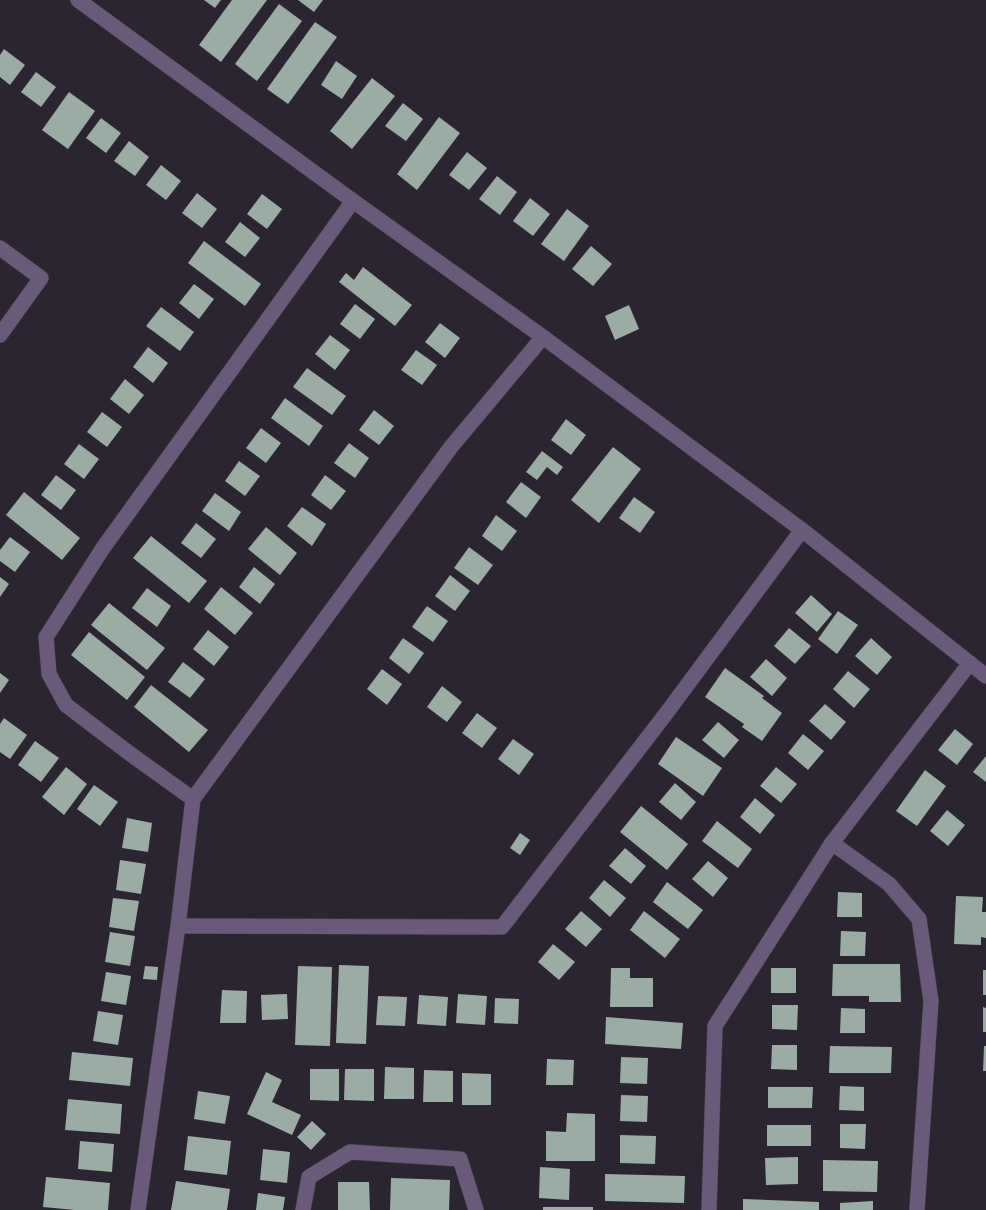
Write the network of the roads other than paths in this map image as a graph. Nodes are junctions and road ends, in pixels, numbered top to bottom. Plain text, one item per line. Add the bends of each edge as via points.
1 (78, 0) edge
2 (353, 201) junction
3 (0, 248) edge
4 (0, 335) edge
5 (543, 337) junction
6 (802, 530) junction
7 (970, 663) junction
8 (986, 676) edge
9 (194, 799) junction
10 (832, 843) junction
11 (178, 926) junction
12 (138, 1210) edge
13 (303, 1210) edge
14 (476, 1210) edge
15 (709, 1210) edge
16 (917, 1210) edge

1 - 2 street
2 - 5 street
2 - 9 street via 103,548 46,637 49,674 66,705
3 - 4 street via 41,278
5 - 6 street
5 - 9 street via 451,447
6 - 7 street
6 - 11 street via 502,927
7 - 8 street
7 - 10 street
9 - 11 street
10 - 15 street via 715,1026
10 - 16 street via 889,884 919,919 931,1001
11 - 12 street
13 - 14 street via 309,1177 350,1152 460,1159

